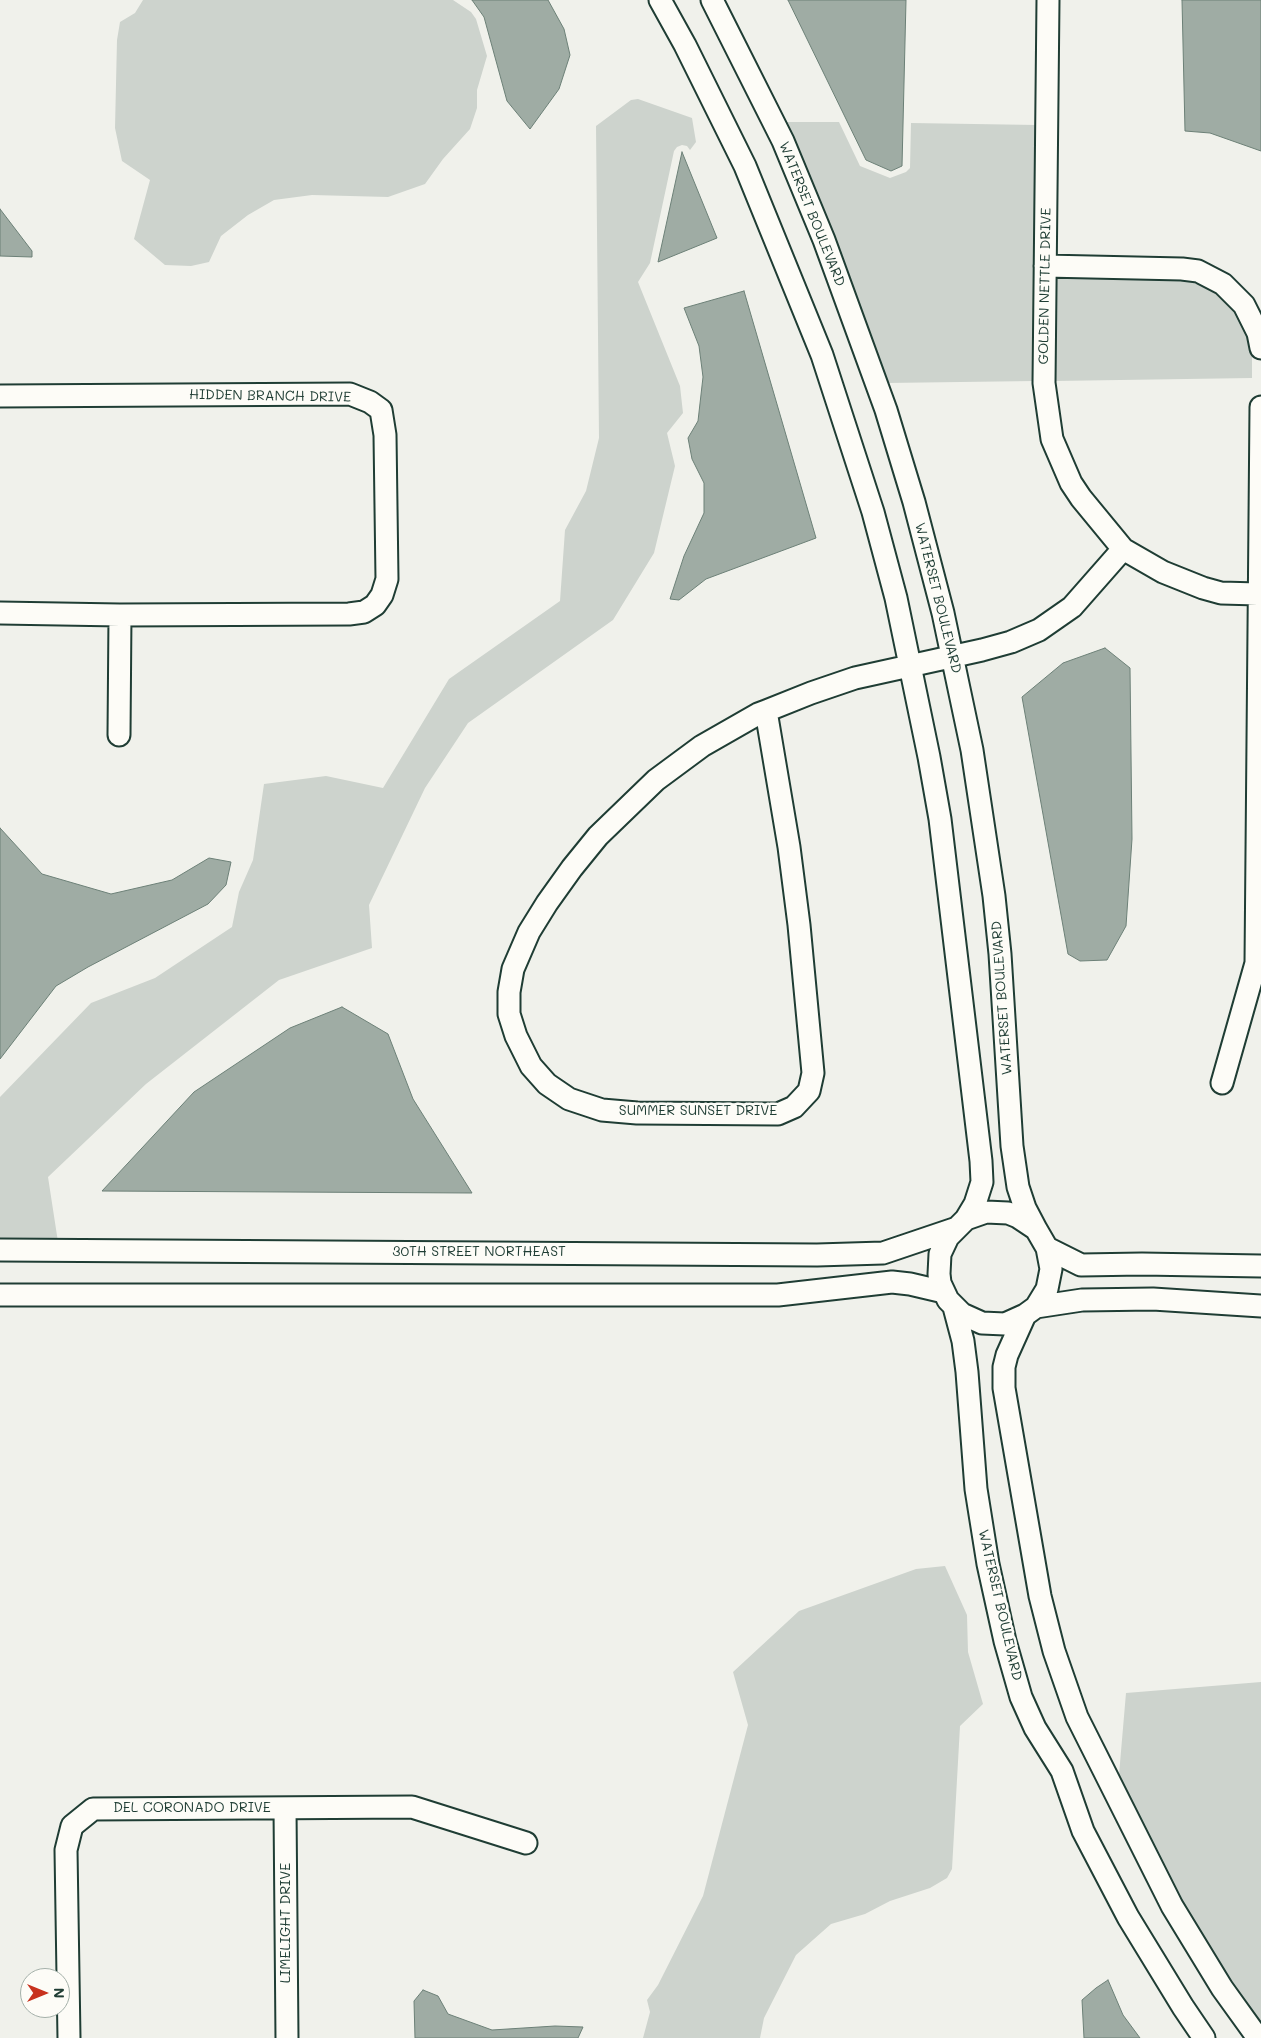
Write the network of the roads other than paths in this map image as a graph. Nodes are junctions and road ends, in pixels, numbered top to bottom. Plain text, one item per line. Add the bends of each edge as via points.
1 (660, 0) edge
2 (712, 0) edge
3 (1048, 0) edge
4 (1045, 266) junction
5 (1261, 348) edge
6 (0, 396) edge
7 (1261, 407) edge
8 (1123, 550) junction
9 (1258, 594) junction
10 (0, 613) edge
11 (120, 614) junction
12 (953, 658) junction
13 (910, 666) junction
14 (766, 711) junction
15 (119, 735) dead end
16 (1222, 1083) dead end
17 (960, 1224) junction
18 (1036, 1229) junction
19 (1047, 1248) junction
20 (0, 1250) edge
21 (1261, 1266) edge
22 (0, 1295) edge
23 (949, 1299) junction
24 (1261, 1306) edge
25 (1031, 1311) junction
26 (285, 1808) junction
27 (526, 1842) dead end
28 (69, 2038) edge
29 (287, 2038) edge
30 (1204, 2038) edge
31 (1258, 2038) edge

1 - 13 street via 745,166 822,355 873,512
2 - 12 street, WATERSET BOULEVARD via 783,141 854,317 914,502
3 - 4 street, GOLDEN NETTLE DRIVE
4 - 5 street via 1198,271 1223,284 1244,305 1258,333
4 - 8 street, GOLDEN NETTLE DRIVE via 1044,383 1052,439 1071,483
6 - 11 street, HIDDEN BRANCH DRIVE via 350,394 382,410 387,579 375,605 364,612 349,614
7 - 9 street
8 - 9 street via 1162,572 1202,588 1221,593
8 - 12 street, SUMMER SUNSET DRIVE via 1072,607 1039,630 1011,642
9 - 16 street via 1256,963
10 - 11 street, HIDDEN BRANCH DRIVE
11 - 15 street
12 - 13 street, SUMMER SUNSET DRIVE
12 - 18 street, WATERSET BOULEVARD via 972,750 994,896 1012,1146 1018,1187
13 - 14 street, SUMMER SUNSET DRIVE via 855,678
13 - 17 street via 940,819 981,1161 982,1182 975,1204
14 - 14 street, SUMMER SUNSET DRIVE via 799,926 812,1073 809,1091 794,1107 778,1114 637,1113 602,1110 569,1099 547,1084 531,1066 516,1036 510,1014 513,969 529,932 598,836 656,780 702,746
17 - 18 street via 986,1212 1008,1213
17 - 20 street, 30TH STREET NORTHEAST via 883,1253 817,1255
17 - 23 street via 948,1237 940,1254 939,1274
18 - 19 street
19 - 21 street via 1081,1265
19 - 25 street via 1050,1279 1045,1294
22 - 23 street via 778,1295 892,1282 910,1284
23 - 25 street via 962,1314 982,1323 1005,1324
23 - 30 street, WATERSET BOULEVARD via 963,1341 976,1489 988,1564 1021,1698 1034,1728 1062,1771 1083,1831 1128,1917
24 - 25 street via 1082,1300
25 - 31 street via 1007,1355 1004,1388 1040,1596 1054,1651 1078,1717 1172,1906 1222,1988
26 - 27 street, DEL CORONADO DRIVE via 412,1808
26 - 28 street, DEL CORONADO DRIVE via 93,1809 72,1826 66,1850
26 - 29 street, LIMELIGHT DRIVE

